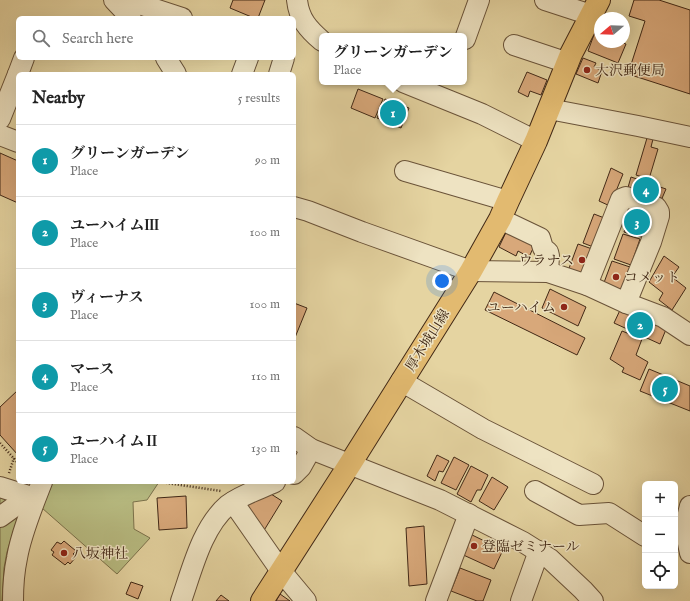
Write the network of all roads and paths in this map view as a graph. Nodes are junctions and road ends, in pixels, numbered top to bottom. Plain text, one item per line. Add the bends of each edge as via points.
1 (114, 0) edge
2 (127, 0) edge
3 (479, 0) edge
4 (545, 0) edge
5 (595, 7) edge
6 (178, 11) edge
7 (129, 16) edge
8 (296, 16) edge
9 (467, 33) edge
10 (319, 38) edge
11 (514, 45) dead end
12 (23, 60) edge
13 (167, 60) edge
14 (247, 60) edge
15 (283, 60) edge
16 (568, 63) junction
17 (19, 72) edge
18 (175, 72) edge
19 (243, 72) edge
20 (280, 72) edge
21 (16, 79) edge
22 (410, 85) edge
23 (549, 109) junction
24 (0, 119) edge
25 (0, 135) edge
26 (690, 137) edge
27 (16, 141) edge
28 (536, 141) junction
29 (405, 171) dead end
30 (296, 208) edge
31 (504, 210) junction
32 (471, 271) junction
33 (548, 272) junction
34 (587, 285) junction
35 (626, 303) junction
36 (690, 335) edge
37 (401, 381) junction
38 (296, 438) edge
39 (0, 443) edge
40 (311, 449) junction
41 (14, 458) junction
42 (16, 460) edge
43 (350, 464) junction
44 (296, 472) edge
45 (4, 480) edge
46 (173, 484) edge
47 (271, 484) edge
48 (542, 491) dead end
49 (32, 495) edge
50 (594, 500) junction
51 (233, 502) junction
52 (690, 506) edge
53 (469, 514) junction
54 (0, 517) edge
55 (642, 530) edge
56 (539, 551) junction
57 (678, 552) edge
58 (690, 553) edge
59 (281, 571) junction
60 (585, 597) edge
61 (13, 601) edge
62 (181, 601) edge
63 (262, 601) edge
64 (306, 601) edge
65 (436, 601) edge
66 (521, 601) edge

1 - 7 street
2 - 6 street
3 - 9 street
4 - 5 street
5 - 16 main road, 厚木城山線
8 - 10 street
11 - 16 street
12 - 17 street
13 - 18 street
14 - 19 street
15 - 20 street
16 - 23 main road, 厚木城山線
21 - 24 street
22 - 28 street via 482,114
23 - 26 street
23 - 28 main road, 厚木城山線
25 - 27 street
28 - 31 main road, 厚木城山線
29 - 31 street
30 - 32 street
31 - 32 main road, 厚木城山線
31 - 33 street via 540,238 549,256
32 - 33 street
32 - 37 main road, 厚木城山線
33 - 34 street
34 - 35 street
34 - 35 street via 620,200 626,196 656,207 659,216 651,242
35 - 36 street via 663,317
37 - 43 main road, 厚木城山線
37 - 50 street via 483,429
38 - 40 street
39 - 41 path
40 - 43 street
40 - 44 street
41 - 42 path
41 - 45 path
43 - 53 street
43 - 59 main road, 厚木城山線
45 - 49 street
46 - 51 path via 227,492
47 - 51 street
48 - 50 street via 579,515
49 - 54 street
49 - 61 street via 17,557
50 - 55 street via 609,513
51 - 59 street
51 - 62 street via 223,510 209,529
52 - 58 street via 685,528
53 - 56 street
53 - 65 street
56 - 60 street via 555,563
56 - 66 street
57 - 58 street
59 - 63 main road, 厚木城山線
59 - 64 street

